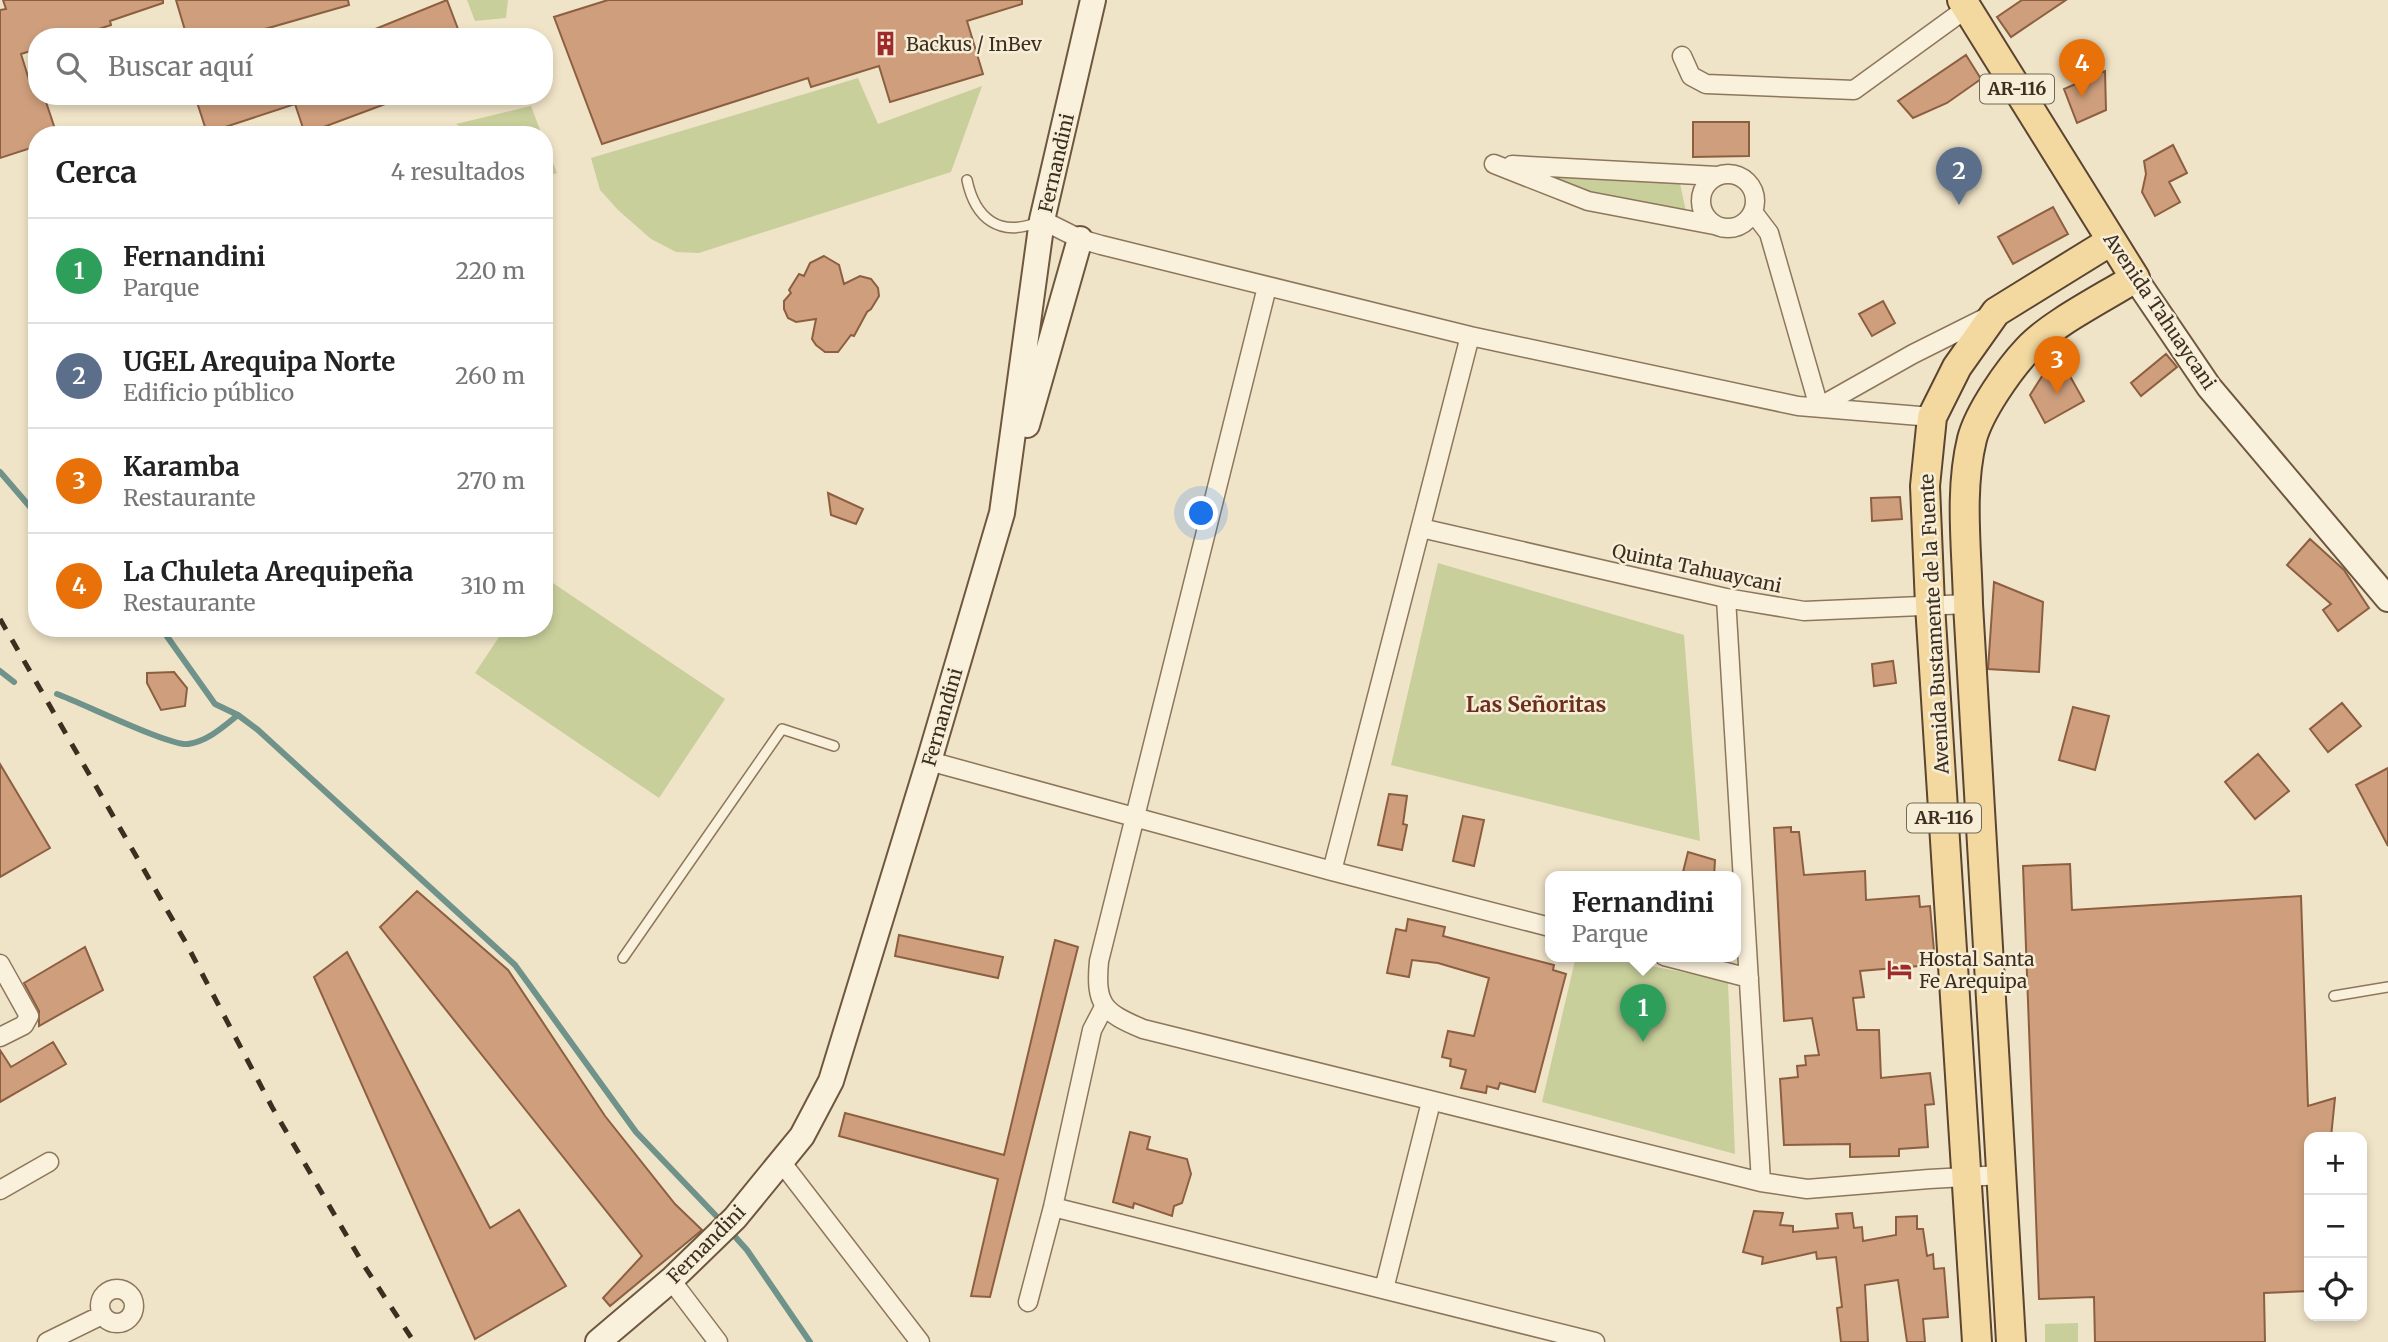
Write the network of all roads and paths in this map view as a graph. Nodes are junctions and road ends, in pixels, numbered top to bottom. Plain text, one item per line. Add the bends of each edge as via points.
1 (1093, 0) edge
2 (1965, 4) edge
3 (1682, 56) dead end
4 (1717, 176) junction
5 (967, 180) dead end
6 (1753, 212) junction
7 (1042, 220) junction
8 (1714, 225) junction
9 (1080, 239) junction
10 (2111, 241) junction
11 (2135, 278) junction
12 (1268, 287) junction
13 (1996, 312) junction
14 (1470, 336) junction
15 (1819, 407) junction
16 (1931, 418) junction
17 (1002, 513) junction
18 (1420, 528) junction
19 (1726, 598) junction
20 (2388, 599) edge
21 (1968, 604) junction
22 (1930, 605) junction
23 (834, 746) dead end
24 (929, 761) junction
25 (1136, 816) junction
26 (1332, 871) junction
27 (1545, 926) edge
28 (623, 958) dead end
29 (1687, 962) edge
30 (0, 964) edge
31 (1749, 978) junction
32 (2388, 987) edge
33 (2334, 996) dead end
34 (1104, 1007) junction
35 (0, 1037) edge
36 (1432, 1102) junction
37 (49, 1162) dead end
38 (782, 1163) junction
39 (2002, 1175) junction
40 (1967, 1177) junction
41 (1761, 1182) junction
42 (0, 1190) edge
43 (1053, 1207) junction
44 (671, 1280) junction
45 (1384, 1289) junction
46 (1028, 1302) dead end
47 (102, 1315) dead end
48 (47, 1342) edge
49 (598, 1342) edge
50 (718, 1342) edge
51 (920, 1342) edge
52 (1595, 1342) edge
53 (1977, 1342) edge
54 (2011, 1342) edge

1 - 7 street, Fernandini
2 - 3 street via 1854,90 1706,85 1690,76
2 - 10 main road, Avenida Tahuaycani / AR-116
4 - 6 street via 1734,175 1750,185
4 - 8 street via 1704,187 1700,204
4 - 8 street via 1494,164 1588,201
5 - 7 lane via 971,201 984,217 1002,227 1023,228
6 - 8 street via 1740,226
6 - 15 street via 1769,233
7 - 9 street
7 - 17 street, Fernandini
9 - 12 street
9 - 17 street
10 - 11 main road, Avenida Tahuaycani / AR-116
10 - 13 main road, Avenida Bustamente de la Fuente / AR-116
11 - 20 street, Avenida Tahuaycani via 2210,387
11 - 21 main road, Avenida Bustamente de la Fuente / AR-116 via 2029,347 1997,388 1973,437 1965,484
12 - 14 street
12 - 25 street
13 - 15 street
13 - 16 main road, Avenida Bustamente de la Fuente / AR-116 via 1957,367
14 - 15 street
14 - 18 street
15 - 16 street
16 - 22 main road, Avenida Bustamente de la Fuente / AR-116 via 1925,486
17 - 24 street, Fernandini
18 - 19 street, Quinta Tahuaycani
18 - 26 street
19 - 22 street, Quinta Tahuaycani via 1804,611
19 - 31 street
21 - 22 street, Quinta Tahuaycani
21 - 39 main road, Avenida Bustamente de la Fuente / AR-116
22 - 40 main road, Avenida Bustamente de la Fuente / AR-116
23 - 28 lane via 782,729
24 - 25 street
24 - 38 street, Fernandini via 831,1081
25 - 26 street
25 - 34 street via 1099,961 1097,985
26 - 27 street
29 - 31 street
30 - 35 street via 29,1016 23,1025
31 - 41 street
32 - 33 lane
34 - 36 street via 1143,1029
34 - 43 street via 1093,1030
36 - 41 street
36 - 45 street
37 - 42 street
38 - 44 street, Fernandini via 735,1218
38 - 51 street
39 - 40 street
39 - 54 main road, Avenida Bustamente de la Fuente / AR-116
40 - 41 street via 1807,1189
40 - 53 main road, Avenida Bustamente de la Fuente / AR-116
43 - 45 street
43 - 46 street
44 - 49 street, Fernandini
44 - 50 street
45 - 52 street
47 - 48 street

